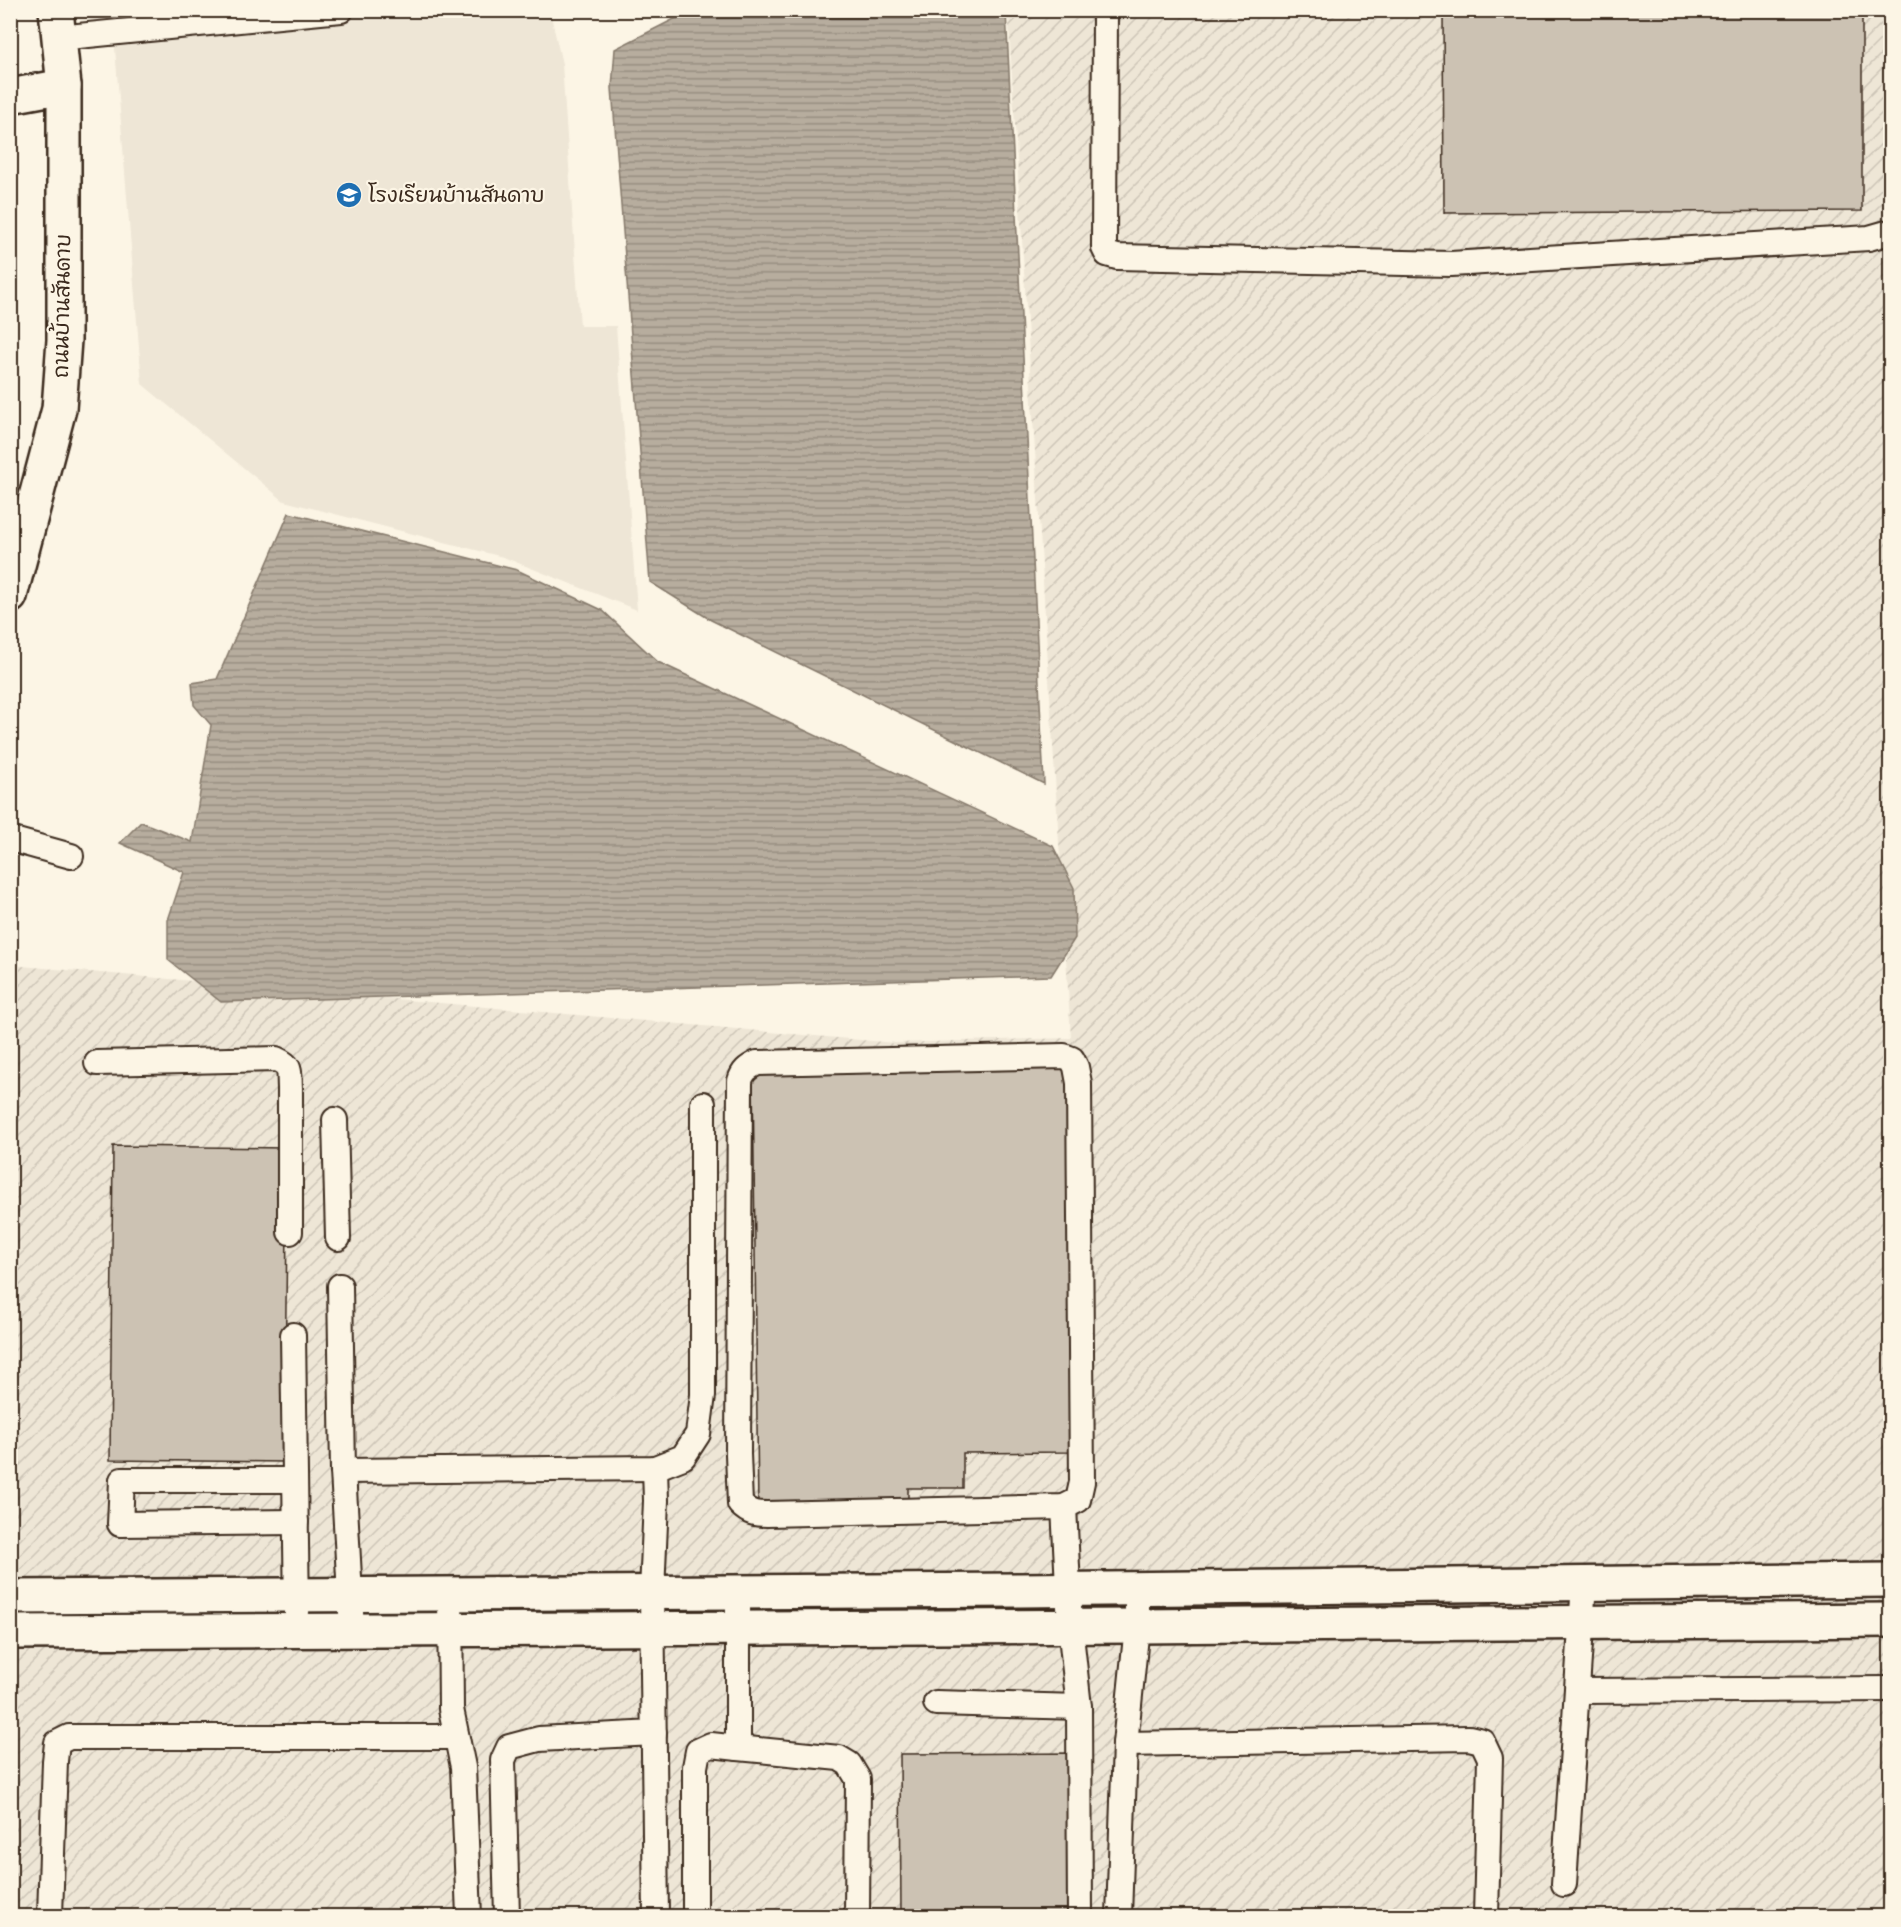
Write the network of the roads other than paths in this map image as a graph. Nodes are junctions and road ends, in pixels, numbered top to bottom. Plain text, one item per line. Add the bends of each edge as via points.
1 (1105, 10) edge
2 (331, 11) edge
3 (57, 24) edge
4 (63, 86) junction
5 (10, 96) edge
6 (1890, 232) edge
7 (10, 596) edge
8 (10, 839) edge
9 (71, 856) dead end
10 (97, 1063) dead end
11 (703, 1104) dead end
12 (334, 1120) dead end
13 (291, 1232) dead end
14 (338, 1238) dead end
15 (340, 1286) dead end
16 (293, 1335) dead end
17 (655, 1468) junction
18 (343, 1471) junction
19 (295, 1480) junction
20 (1064, 1507) junction
21 (296, 1522) junction
22 (1890, 1580) edge
23 (1584, 1583) junction
24 (1137, 1588) junction
25 (1069, 1589) junction
26 (652, 1592) junction
27 (738, 1592) junction
28 (297, 1594) junction
29 (351, 1594) junction
30 (450, 1594) junction
31 (10, 1597) edge
32 (1890, 1620) edge
33 (1582, 1622) junction
34 (1070, 1626) junction
35 (1137, 1626) junction
36 (654, 1628) junction
37 (738, 1628) junction
38 (450, 1629) junction
39 (297, 1630) junction
40 (352, 1630) junction
41 (10, 1632) edge
42 (1890, 1689) edge
43 (1577, 1691) junction
44 (936, 1703) dead end
45 (1079, 1707) junction
46 (654, 1733) junction
47 (456, 1737) junction
48 (1125, 1744) junction
49 (738, 1748) junction
50 (1564, 1884) dead end
51 (50, 1917) edge
52 (469, 1917) edge
53 (507, 1917) edge
54 (656, 1917) edge
55 (695, 1917) edge
56 (857, 1917) edge
57 (1080, 1917) edge
58 (1119, 1917) edge
59 (1486, 1917) edge

1 - 6 lane via 1104,248 1107,254 1117,257 1451,264 1869,238
2 - 3 lane
3 - 4 street, ถนนบ้านสันดาบ
4 - 5 street
4 - 7 street, ถนนบ้านสันดาบ via 64,340 59,409
8 - 9 lane
10 - 13 lane via 276,1059 286,1064 291,1088
11 - 17 lane via 703,1395 698,1434 684,1457
12 - 14 lane
15 - 18 lane
16 - 19 lane
17 - 18 lane
17 - 26 lane
18 - 29 lane
19 - 21 lane
19 - 21 lane via 122,1480 120,1524
20 - 20 lane via 753,1514 740,1504 740,1081 747,1068 757,1063 1064,1056 1072,1059 1079,1083 1082,1482 1078,1500
20 - 25 lane
21 - 28 lane
22 - 23 street
23 - 24 street
23 - 33 lane
24 - 25 street
24 - 35 lane
25 - 27 street
25 - 34 lane
26 - 27 street
26 - 30 street
26 - 36 lane
27 - 37 lane
28 - 29 street
28 - 31 street
28 - 39 lane
29 - 30 street
29 - 40 lane
30 - 38 lane
32 - 33 street
33 - 35 street
33 - 43 lane
34 - 35 street
34 - 37 street
34 - 45 lane
35 - 48 lane
36 - 37 street
36 - 38 street
36 - 46 lane
37 - 49 lane
38 - 40 street
38 - 47 lane via 451,1709
39 - 40 street
39 - 41 street
42 - 43 lane
43 - 50 lane
44 - 45 lane
45 - 57 lane
46 - 53 lane via 539,1739 509,1747 503,1760
46 - 54 lane
47 - 51 lane via 69,1737 57,1743 55,1761
47 - 52 lane via 463,1767
48 - 58 lane
48 - 59 lane via 1469,1738 1482,1741 1490,1758
49 - 55 lane via 711,1745 698,1751
49 - 56 lane via 839,1758 849,1764 858,1779

